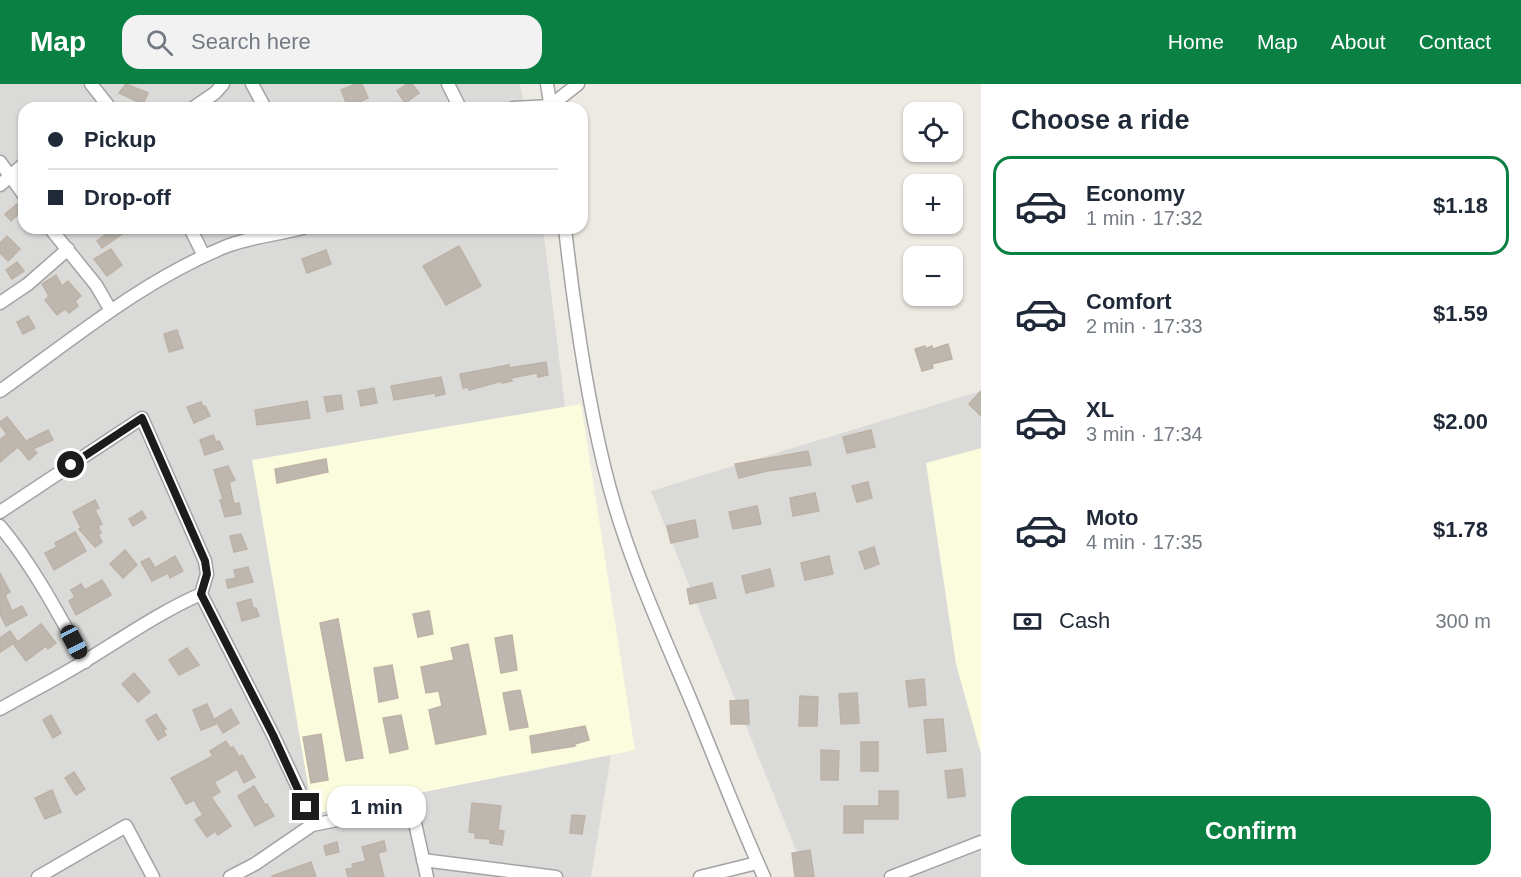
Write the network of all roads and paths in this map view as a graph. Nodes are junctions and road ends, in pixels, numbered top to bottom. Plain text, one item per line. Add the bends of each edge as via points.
1 (91, 84) edge
2 (223, 84) edge
3 (252, 84) edge
4 (448, 84) edge
5 (547, 84) edge
6 (578, 84) edge
7 (103, 102) edge
8 (202, 102) edge
9 (262, 102) edge
10 (457, 102) edge
11 (549, 102) edge
12 (556, 102) edge
13 (0, 162) edge
14 (18, 170) edge
15 (11, 176) junction
16 (0, 185) edge
17 (18, 186) edge
18 (55, 234) edge
19 (193, 234) edge
20 (277, 234) edge
21 (566, 234) edge
22 (68, 249) junction
23 (204, 256) junction
24 (0, 303) edge
25 (110, 309) junction
26 (0, 391) edge
27 (0, 512) edge
28 (0, 526) edge
29 (201, 594) junction
30 (85, 662) junction
31 (0, 709) edge
32 (312, 825) junction
33 (981, 842) edge
34 (423, 860) junction
35 (757, 862) junction
36 (255, 864) junction
37 (38, 877) edge
38 (153, 877) edge
39 (230, 877) edge
40 (260, 877) edge
41 (427, 877) edge
42 (556, 877) edge
43 (700, 877) edge
44 (764, 877) edge
45 (891, 877) edge

1 - 7 street
2 - 8 street
3 - 9 street
4 - 10 street
5 - 11 street
6 - 12 street
13 - 15 street
14 - 15 street
15 - 16 street
15 - 17 street
18 - 22 street
19 - 23 street
20 - 23 street via 230,245
21 - 35 street via 590,400 621,527
22 - 24 street
22 - 25 street
23 - 25 street
25 - 26 street
27 - 29 street via 142,418 205,561 207,574
28 - 30 street via 17,546
29 - 30 street
29 - 32 street via 273,735
30 - 31 street
32 - 34 street via 406,810 415,823
32 - 36 street
33 - 45 street
34 - 41 street
34 - 42 street
35 - 43 street
35 - 44 street
36 - 39 street
36 - 40 street
37 - 38 street via 126,826

